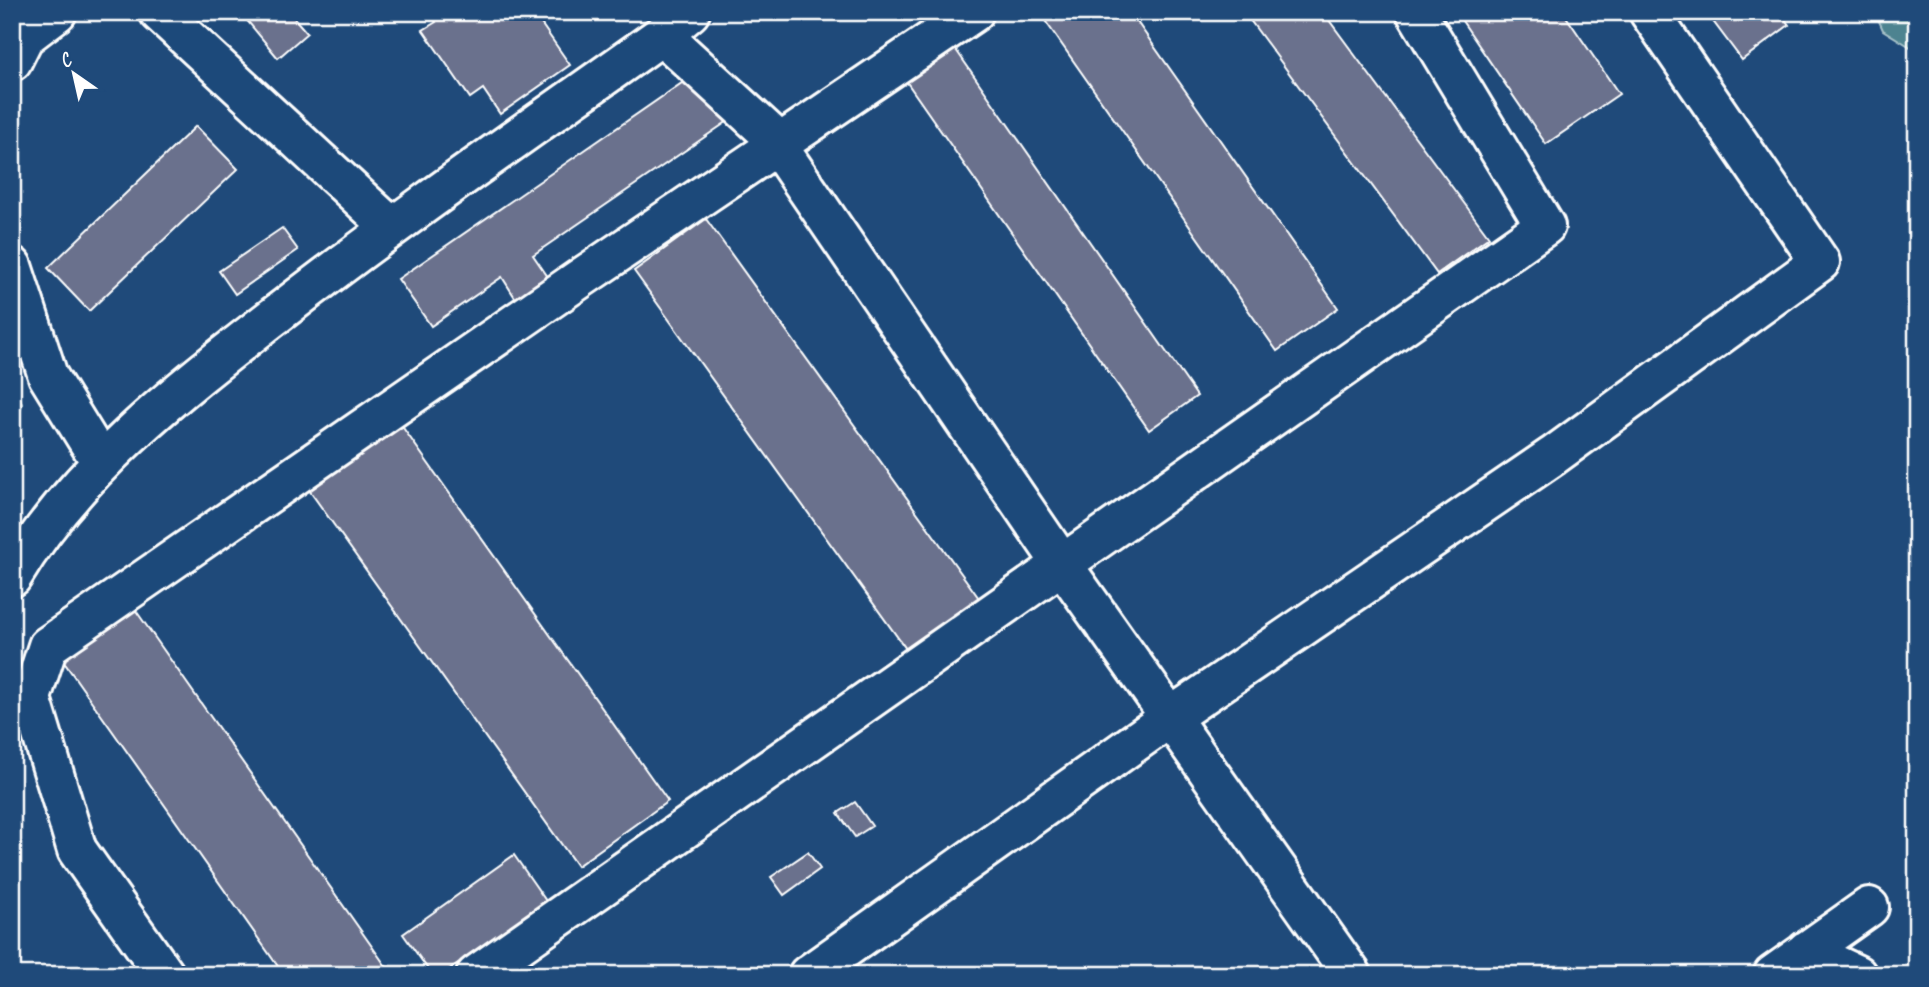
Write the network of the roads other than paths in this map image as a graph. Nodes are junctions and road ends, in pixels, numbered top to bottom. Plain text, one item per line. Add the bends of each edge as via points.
1 (57, 12) edge
2 (159, 12) edge
3 (974, 12) edge
4 (1416, 12) edge
5 (1648, 12) edge
6 (676, 24) edge
7 (12, 61) edge
8 (778, 147) junction
9 (390, 226) junction
10 (12, 266) edge
11 (101, 462) junction
12 (1062, 565) junction
13 (12, 577) edge
14 (21, 697) edge
15 (1172, 716) junction
16 (1869, 907) dead end
17 (1806, 951) junction
18 (165, 975) edge
19 (476, 975) edge
20 (808, 975) edge
21 (1352, 975) edge
22 (1773, 975) edge
23 (1857, 975) edge

1 - 7 lane via 24,37
2 - 9 lane
3 - 8 lane
4 - 12 lane via 1545,226
5 - 15 lane via 1820,262 1553,456
6 - 8 lane
6 - 9 lane
8 - 12 lane
8 - 14 lane via 578,279 48,646
9 - 11 lane via 219,359
10 - 11 lane via 48,376
11 - 13 lane via 38,534
12 - 15 lane
12 - 19 lane
14 - 18 lane via 77,850
15 - 20 lane
15 - 21 lane
16 - 17 lane
17 - 22 lane
17 - 23 lane

